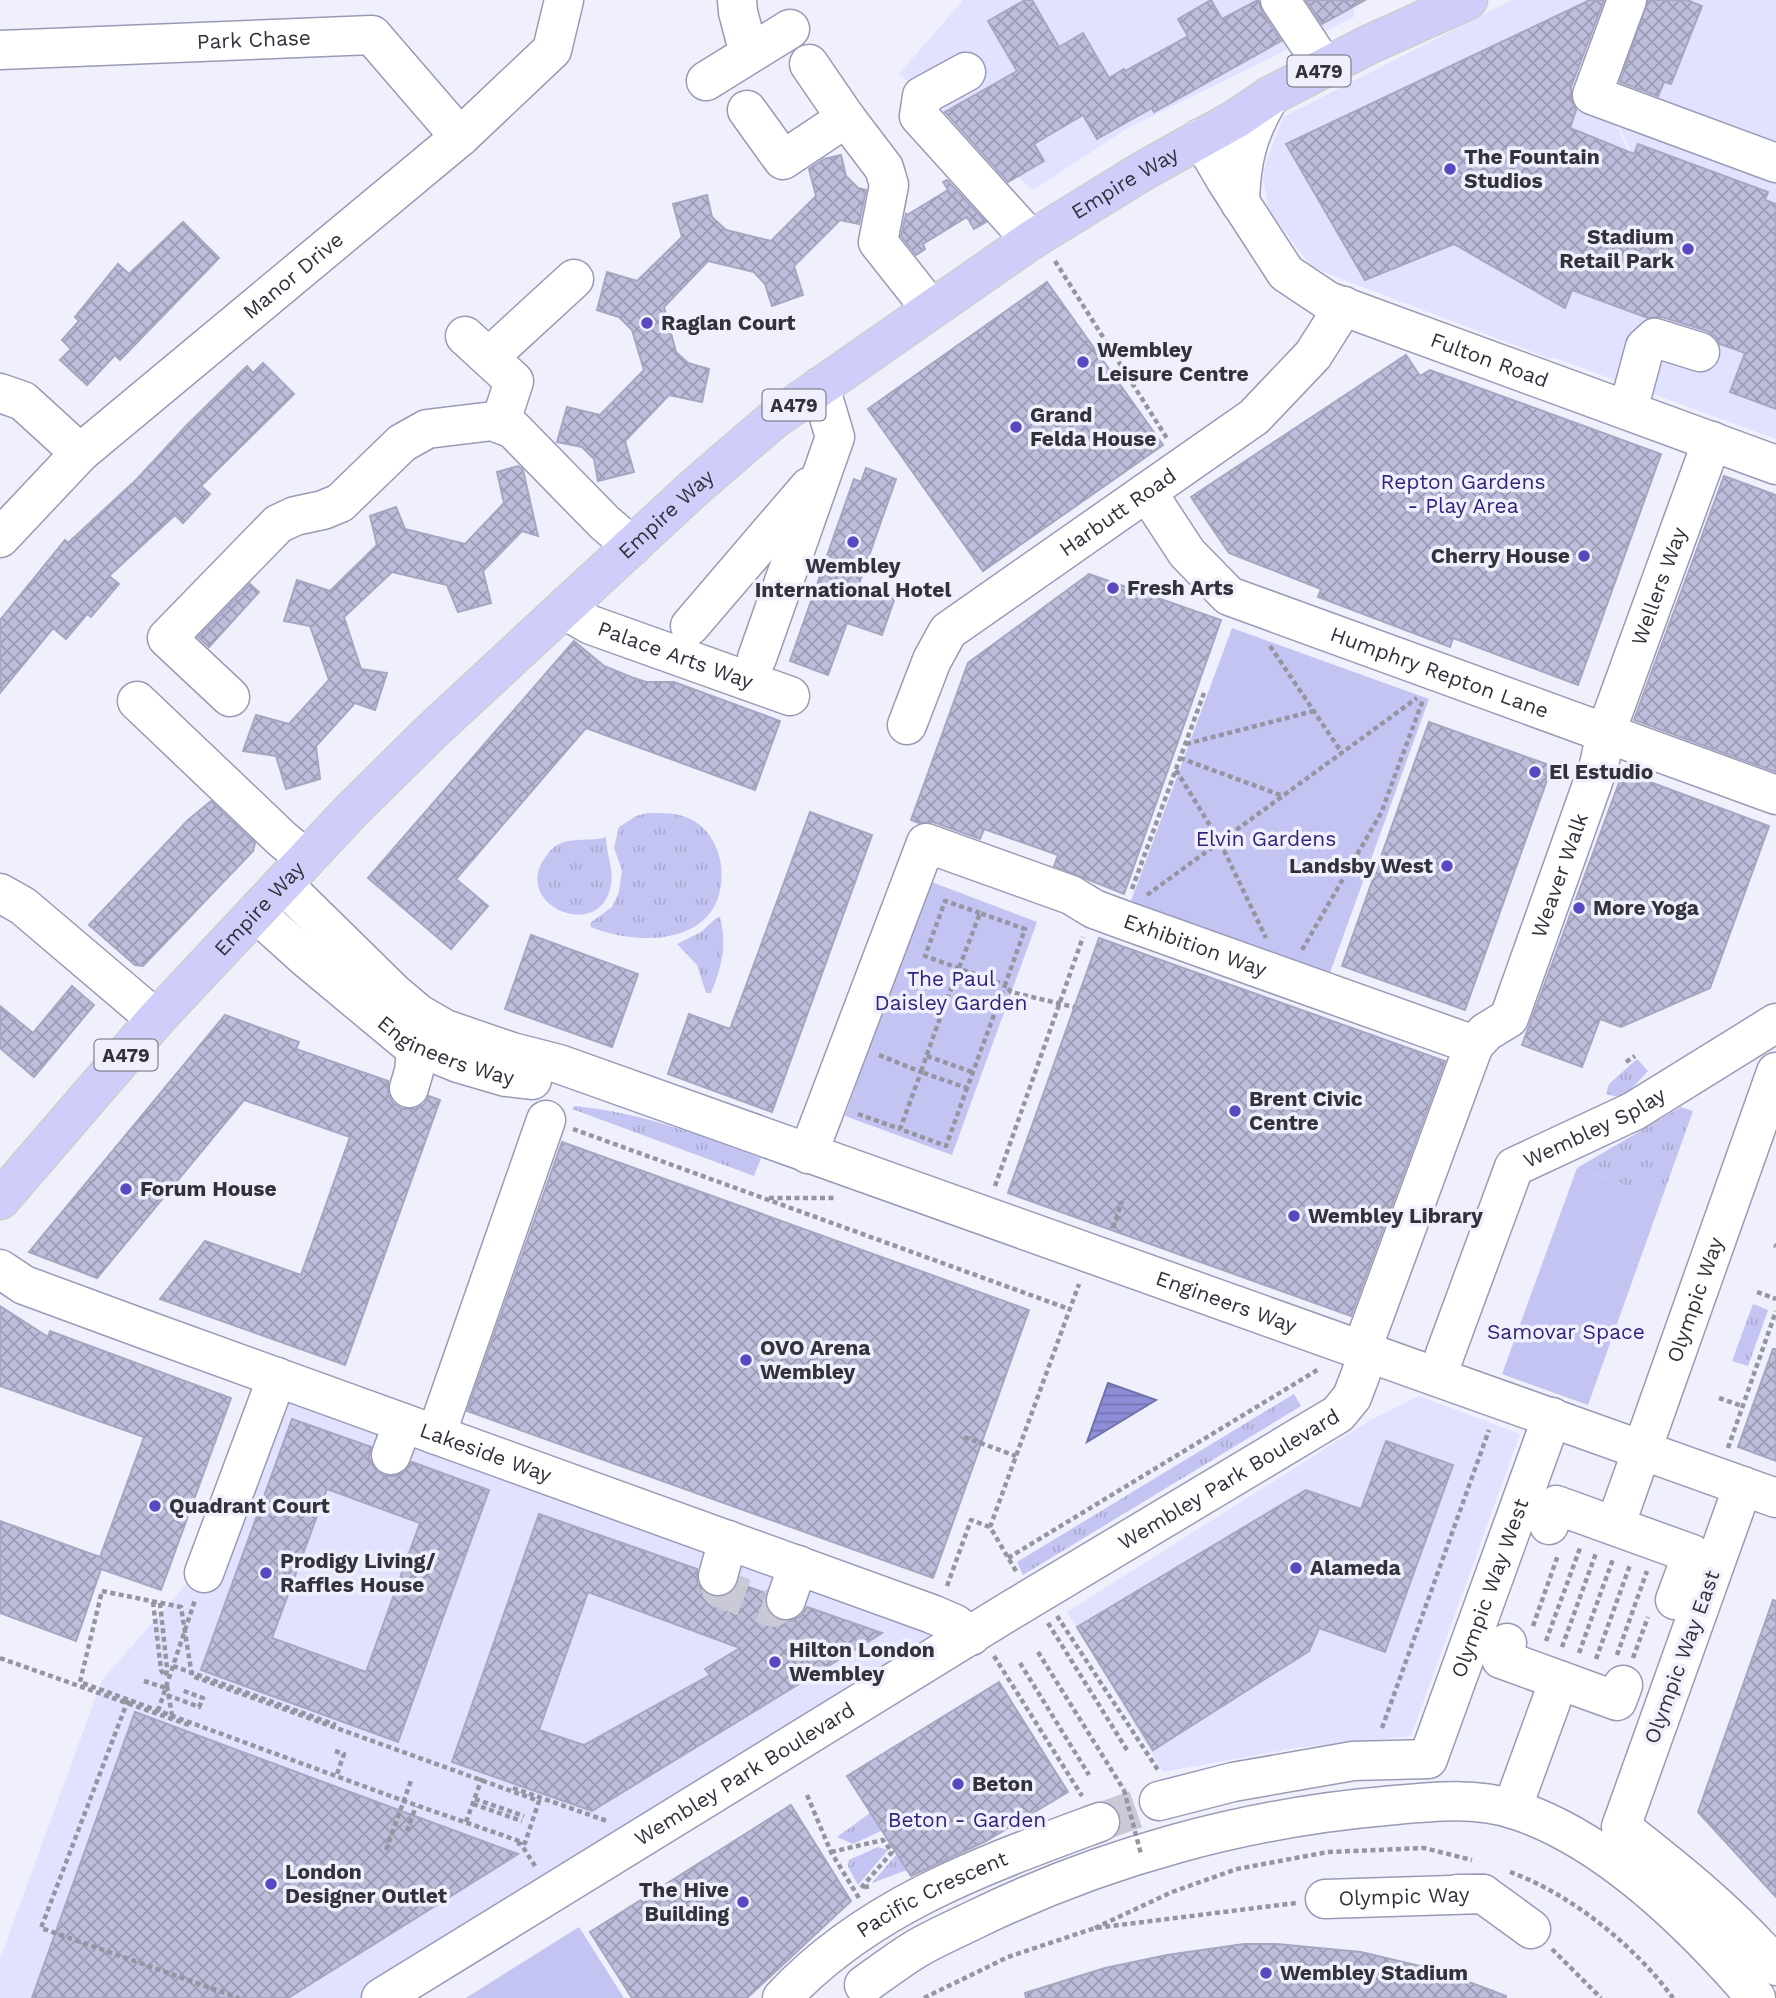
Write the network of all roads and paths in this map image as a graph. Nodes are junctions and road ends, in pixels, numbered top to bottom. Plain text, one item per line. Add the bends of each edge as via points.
1 (564, 0) edge
2 (737, 0) edge
3 (1280, 0) edge
4 (1393, 0) edge
5 (1627, 0) edge
6 (1450, 2) edge
7 (790, 29) dead end
8 (1368, 45) junction
9 (0, 50) edge
10 (749, 54) junction
11 (809, 64) dead end
12 (1325, 68) junction
13 (966, 72) dead end
14 (706, 81) dead end
15 (1270, 96) junction
16 (747, 110) dead end
17 (846, 118) junction
18 (460, 137) junction
19 (1201, 138) junction
20 (1776, 163) edge
21 (1240, 203) junction
22 (1042, 249) junction
23 (574, 279) dead end
24 (1344, 306) junction
25 (931, 309) junction
26 (1700, 352) dead end
27 (820, 387) junction
28 (0, 393) edge
29 (1628, 410) junction
30 (500, 424) junction
31 (1712, 441) junction
32 (1172, 447) dead end
33 (80, 453) junction
34 (1776, 465) edge
35 (824, 469) junction
36 (1147, 492) junction
37 (0, 538) edge
38 (632, 546) junction
39 (569, 604) junction
40 (690, 626) dead end
41 (1267, 641) dead end
42 (757, 658) dead end
43 (1205, 693) dead end
44 (790, 696) dead end
45 (230, 697) dead end
46 (137, 701) dead end
47 (1314, 711) junction
48 (907, 725) dead end
49 (1606, 732) junction
50 (1185, 745) junction
51 (1342, 752) junction
52 (1180, 758) junction
53 (1175, 769) junction
54 (1776, 795) edge
55 (1283, 796) junction
56 (1220, 842) junction
57 (294, 871) junction
58 (12, 899) edge
59 (256, 913) junction
60 (980, 913) junction
61 (1113, 913) junction
62 (960, 968) junction
63 (1286, 978) junction
64 (1005, 985) junction
65 (1060, 1002) junction
66 (1074, 1007) dead end
67 (156, 1019) junction
68 (1776, 1023) edge
69 (419, 1030) junction
70 (1474, 1045) junction
71 (927, 1056) junction
72 (1635, 1056) dead end
73 (1626, 1062) dead end
74 (872, 1066) dead end
75 (921, 1072) junction
76 (972, 1072) junction
77 (1776, 1072) edge
78 (409, 1088) dead end
79 (967, 1088) junction
80 (855, 1112) dead end
81 (546, 1120) dead end
82 (900, 1129) junction
83 (612, 1143) dead end
84 (808, 1154) junction
85 (1762, 1160) edge
86 (764, 1198) junction
87 (843, 1198) dead end
88 (0, 1200) edge
89 (1122, 1201) dead end
90 (984, 1217) junction
91 (1110, 1235) dead end
92 (0, 1269) edge
93 (1082, 1276) dead end
94 (1757, 1292) dead end
95 (1776, 1299) edge
96 (1069, 1309) junction
97 (1776, 1311) edge
98 (1366, 1351) junction
99 (1444, 1357) dead end
100 (1322, 1367) dead end
101 (277, 1377) junction
102 (1719, 1398) dead end
103 (1742, 1406) junction
104 (1552, 1418) junction
105 (1493, 1419) dead end
106 (410, 1437) junction
107 (964, 1437) dead end
108 (1641, 1450) junction
109 (1016, 1456) junction
110 (1753, 1479) edge
111 (990, 1527) junction
112 (1615, 1537) junction
113 (1004, 1550) dead end
114 (1009, 1558) dead end
115 (204, 1573) joint
116 (1042, 1592) junction
117 (945, 1593) dead end
118 (153, 1602) junction
119 (160, 1603) junction
120 (975, 1634) junction
121 (1057, 1639) dead end
122 (1038, 1652) dead end
123 (0, 1658) edge
124 (1020, 1663) dead end
125 (173, 1666) junction
126 (1563, 1672) junction
127 (166, 1678) junction
128 (150, 1685) dead end
129 (165, 1690) junction
130 (181, 1690) dead end
131 (128, 1701) junction
132 (1380, 1734) dead end
133 (216, 1735) dead end
134 (1128, 1750) dead end
135 (338, 1752) dead end
136 (1089, 1775) dead end
137 (482, 1777) junction
138 (336, 1778) junction
139 (412, 1778) dead end
140 (1160, 1788) joint
141 (375, 1792) dead end
142 (1606, 1793) dead end
143 (807, 1795) dead end
144 (404, 1801) junction
145 (474, 1801) junction
146 (416, 1806) junction
147 (1512, 1809) junction
148 (401, 1810) junction
149 (1093, 1812) joint
150 (412, 1815) junction
151 (523, 1819) dead end
152 (465, 1824) junction
153 (407, 1831) dead end
154 (647, 1836) junction
155 (386, 1850) dead end
156 (831, 1852) junction
157 (1141, 1854) junction
158 (872, 1885) dead end
159 (552, 1891) junction
160 (1417, 1892) dead end
161 (1483, 1894) junction
162 (1325, 1899) dead end
163 (865, 1908) dead end
164 (1240, 1911) dead end
165 (1531, 1929) joint
166 (1776, 1966) edge
167 (864, 1985) dead end
168 (239, 1998) edge
169 (381, 1998) edge
170 (782, 1998) edge
171 (924, 1998) edge
172 (1601, 1998) edge
173 (1756, 1998) edge

1 - 18 street, Manor Drive via 552,50
2 - 10 street
3 - 12 street
4 - 8 main road, A479 via 1381,29
5 - 20 street via 1592,95
6 - 8 main road, Empire Way / A479
7 - 10 street
8 - 12 main road, Empire Way / A479
9 - 18 street, Park Chase via 372,35
10 - 14 street
11 - 17 street
12 - 15 main road, Empire Way / A479
13 - 22 street via 922,96 919,116
15 - 19 main road, Empire Way / A479
15 - 21 street via 1249,134
16 - 17 street via 783,160
17 - 25 street via 884,168 890,185 878,242
18 - 33 street, Manor Drive
19 - 21 street, Fulton Road
19 - 22 main road, Empire Way / A479 via 1143,171
21 - 24 street, Fulton Road via 1286,273 1328,301
22 - 25 main road, Empire Way / A479
22 - 32 path
23 - 30 street via 477,346 514,381
24 - 29 street, Fulton Road
24 - 36 street, Harbutt Road via 1313,355 1254,417
25 - 27 main road, Empire Way / A479
26 - 29 street via 1655,338 1645,347
27 - 35 street via 835,437
27 - 38 main road, Empire Way / A479 via 773,420
28 - 33 street via 23,401
29 - 31 street, Fulton Road
30 - 38 street via 513,429
30 - 45 street via 427,429 402,443 340,503 278,524 167,638
31 - 34 street, Fulton Road
31 - 49 street, Wellers Way
33 - 37 street, Manor Drive
35 - 40 street
35 - 42 street
36 - 48 street, Harbutt Road via 948,631
36 - 49 street, Humphry Repton Lane via 1186,553 1229,596
38 - 39 main road, Empire Way / A479
39 - 44 street, Palace Arts Way via 591,625
39 - 57 main road, Empire Way / A479 via 432,732
41 - 47 path
43 - 50 path
46 - 57 street, Engineers Way via 282,839
47 - 50 path
47 - 51 path
49 - 54 street, Humphry Repton Lane
49 - 70 street, Weaver Walk via 1599,765 1509,1018
50 - 52 path
51 - 55 path
51 - 63 path via 1426,692 1381,813
52 - 53 path
52 - 55 path
53 - 56 path
53 - 61 path
55 - 56 path
56 - 61 path
56 - 63 path
57 - 59 main road, Empire Way / A479
57 - 69 street, Engineers Way
58 - 67 street
59 - 67 main road, Empire Way / A479
59 - 69 street, Engineers Way via 407,1042
60 - 62 path
60 - 62 path via 945,901 925,956
60 - 64 path via 1025,929
61 - 63 street, Exhibition Way
61 - 65 path
61 - 84 street, Exhibition Way via 926,843
62 - 64 path
62 - 71 path
63 - 70 street, Exhibition Way
64 - 65 path via 1011,992
64 - 76 path
65 - 66 path
65 - 90 path
67 - 88 main road, Empire Way / A479
68 - 99 street, Wembley Splay via 1634,1111 1514,1167
69 - 78 street
69 - 84 street, Engineers Way via 445,1029 559,1064
70 - 98 street
71 - 75 path
71 - 76 path
72 - 73 path
74 - 75 path via 877,1054
75 - 79 path
75 - 82 path
76 - 79 path
77 - 85 street, Olympic Way
79 - 82 path via 946,1146
80 - 82 path
81 - 106 street
83 - 86 path
84 - 90 street, Engineers Way
85 - 108 street, Olympic Way
86 - 87 path
86 - 96 path
89 - 91 path
90 - 98 street, Engineers Way
92 - 101 street, Lakeside Way via 24,1285
93 - 96 path
94 - 95 path
96 - 109 path
97 - 103 path
98 - 104 street, Engineers Way
98 - 116 street, Wembley Park Boulevard via 1352,1397 1338,1414
100 - 114 path
101 - 106 street, Lakeside Way
101 - 115 street
102 - 103 path
103 - 110 path via 1727,1448
104 - 108 street, Engineers Way
104 - 140 street, Olympic Way West via 1428,1759 1353,1761 1233,1782
105 - 132 path
106 - 120 street, Lakeside Way via 723,1558 792,1582 860,1588
107 - 109 path
108 - 110 street, Engineers Way
108 - 112 street, Olympic Way
109 - 111 path
110 - 166 street, Olympic Way East via 1621,1827 1692,1883
111 - 113 path
111 - 117 path via 971,1520
112 - 126 path
112 - 126 path
112 - 126 path
112 - 126 path
112 - 126 path
112 - 126 path
112 - 126 path
112 - 142 street via 1692,1554
115 - 125 path
116 - 120 street, Wembley Park Boulevard
116 - 140 path
118 - 119 path
118 - 127 path via 160,1670
118 - 131 path via 103,1591 99,1604 80,1682
119 - 127 path
119 - 144 path via 181,1607 192,1676 539,1801 525,1843
120 - 149 path
120 - 154 street, Wembley Park Boulevard
121 - 134 path
122 - 157 path, bridge via 1124,1790
123 - 131 path
124 - 136 path
125 - 129 path
125 - 137 path
126 - 147 street
127 - 129 path
128 - 129 path via 144,1681
129 - 130 path via 199,1707 202,1698
129 - 138 path via 173,1718
129 - 144 path via 157,1711
131 - 133 path
131 - 144 path
131 - 168 path via 41,1928
135 - 138 path via 344,1754
137 - 145 path
137 - 154 path
138 - 141 path
139 - 144 path
143 - 156 path
144 - 146 path
144 - 148 path
145 - 151 path
145 - 152 path
146 - 150 path
146 - 152 path
147 - 157 street via 1439,1801 1350,1809 1274,1821
147 - 173 street via 1552,1825 1618,1867 1687,1924
148 - 150 path
148 - 155 path
149 - 170 street, Pacific Crescent via 913,1898 806,1972
150 - 153 path
152 - 159 path via 521,1844
154 - 159 street, Wembley Park Boulevard
156 - 158 path via 883,1840 892,1852 861,1888
156 - 163 path
157 - 167 street via 1001,1907 917,1948
159 - 169 street, Wembley Park Boulevard
160 - 161 street, Olympic Way
161 - 162 street, Olympic Way
161 - 165 street, Olympic Way
164 - 171 path via 1096,1928 1008,1956
165 - 172 path

